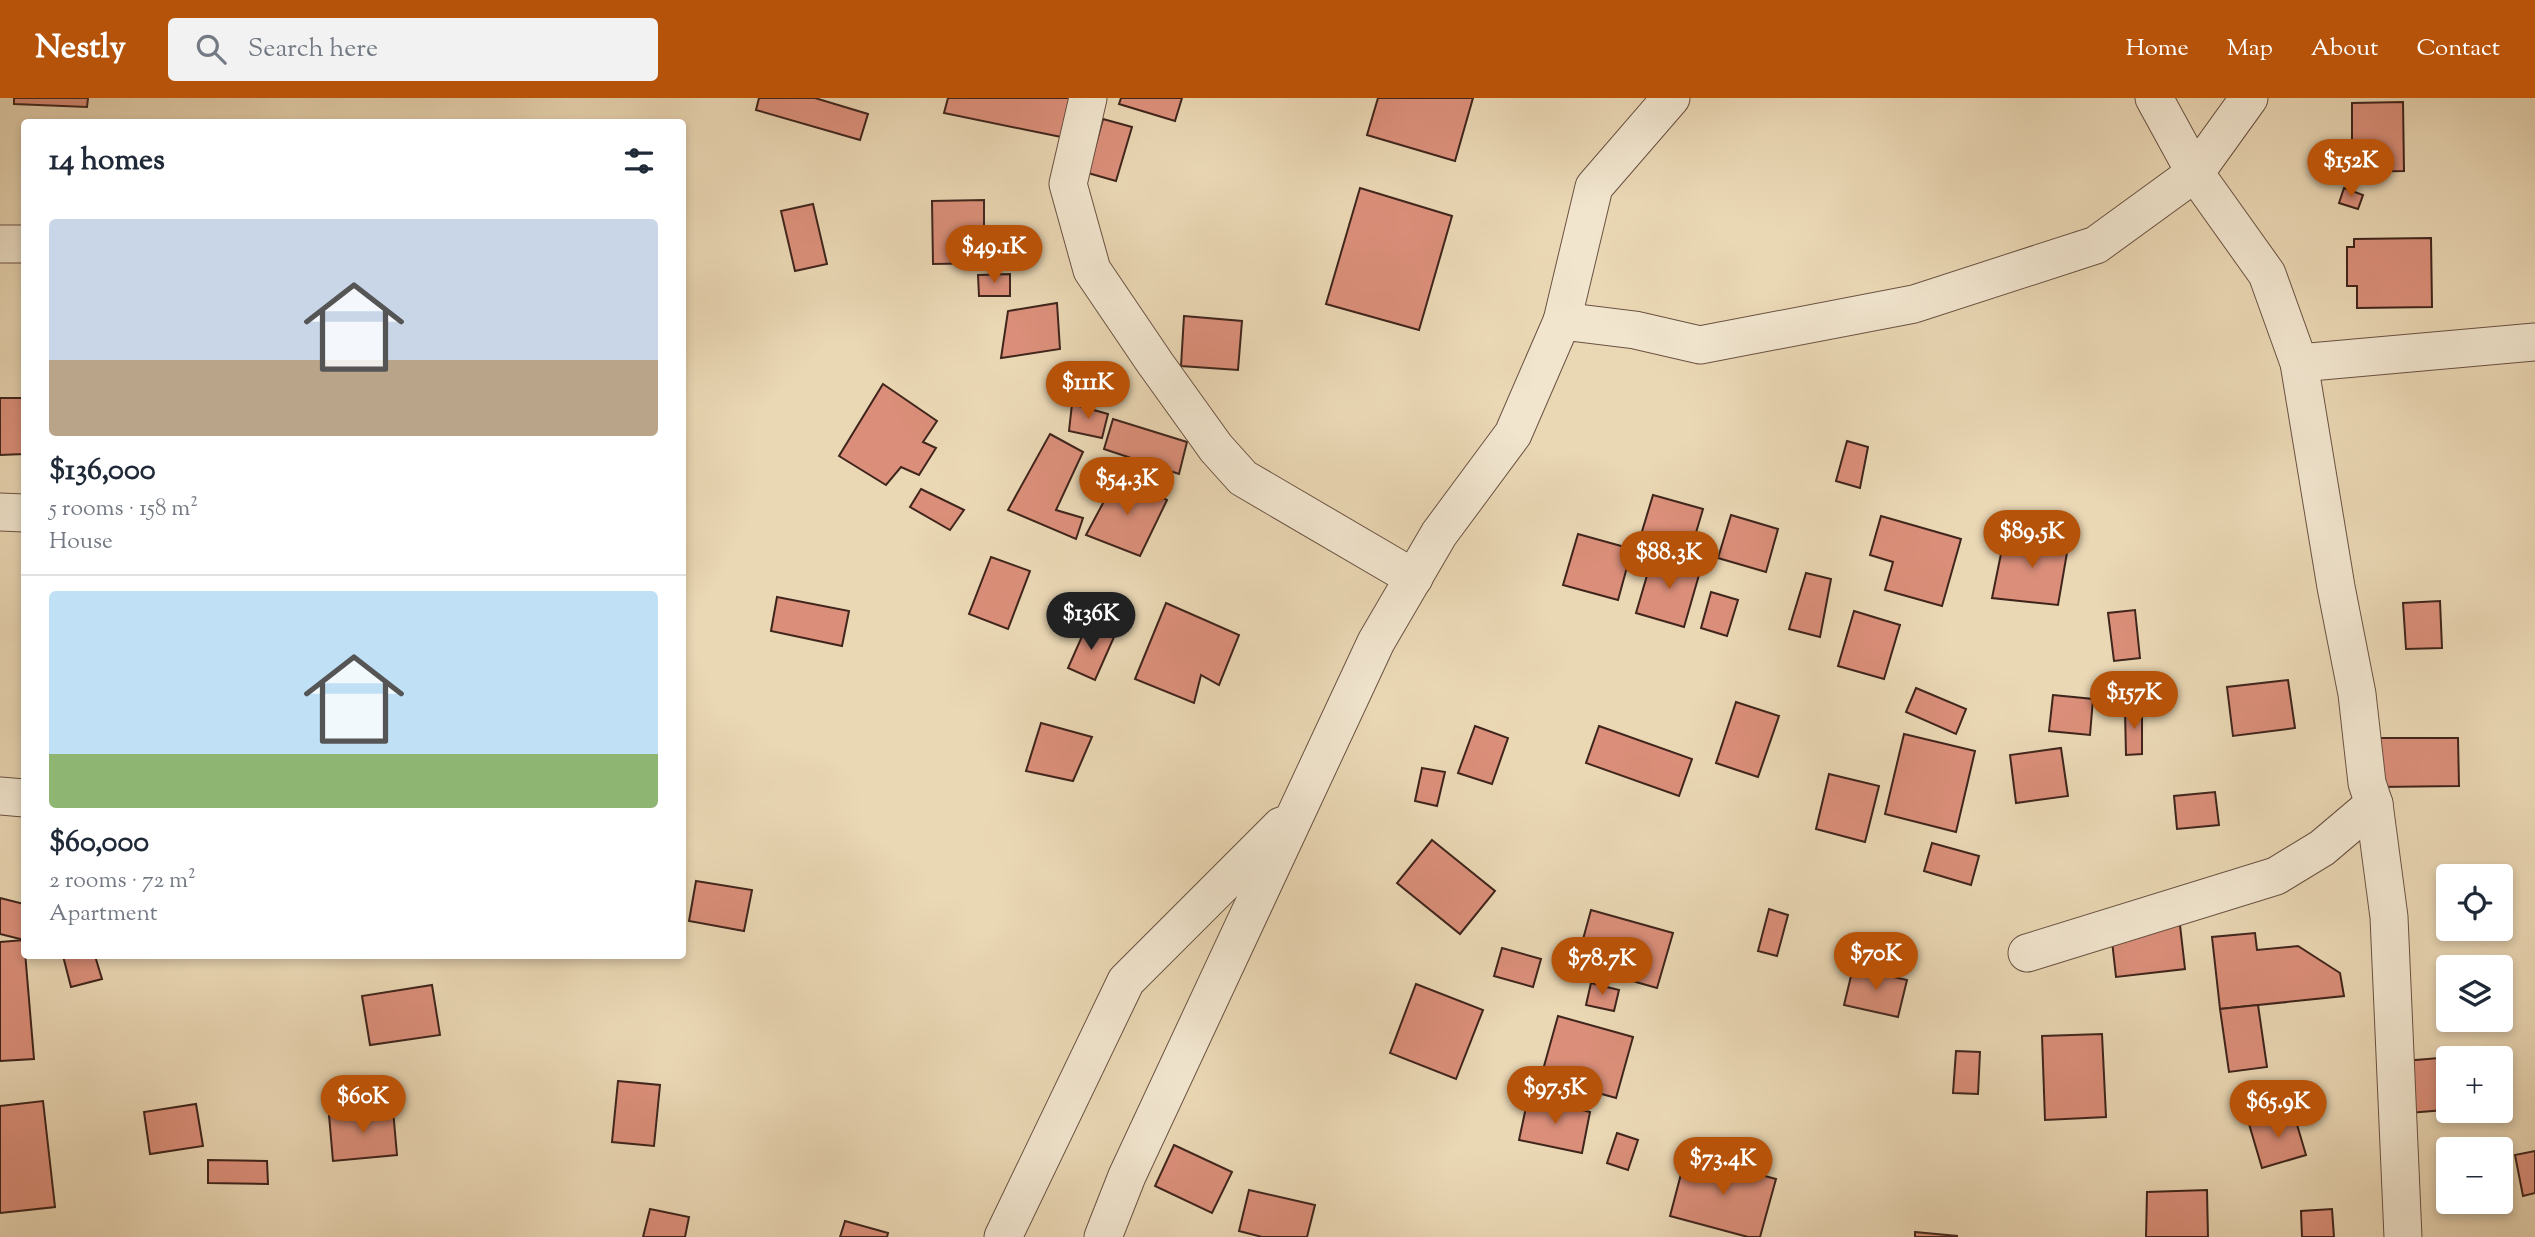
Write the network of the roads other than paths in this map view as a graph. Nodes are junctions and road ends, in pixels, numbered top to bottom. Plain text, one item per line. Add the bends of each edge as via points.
1 (1088, 98) edge
2 (1671, 98) edge
3 (2154, 98) edge
4 (2249, 98) edge
5 (2195, 173) junction
6 (0, 244) edge
7 (21, 244) edge
8 (1562, 321) junction
9 (2535, 342) edge
10 (2300, 363) junction
11 (0, 512) edge
12 (21, 513) edge
13 (1414, 578) junction
14 (0, 796) edge
15 (21, 798) edge
16 (2374, 804) junction
17 (1302, 805) junction
18 (2027, 953) dead end
19 (1003, 1237) edge
20 (1103, 1237) edge
21 (2403, 1237) edge

1 - 13 street via 1068,184 1092,270 1155,363 1243,478
2 - 8 street via 1594,187
3 - 5 street
4 - 5 street
5 - 8 street via 2096,245 1914,304 1700,345 1635,330
5 - 10 street via 2267,274
6 - 7 street
8 - 13 street via 1513,434 1439,534
9 - 10 street
10 - 16 street
11 - 12 street
13 - 17 street via 1376,642
14 - 15 street
16 - 18 street via 2322,848 2276,876
16 - 21 street via 2389,917
17 - 19 street via 1126,981
17 - 20 street via 1132,1164

